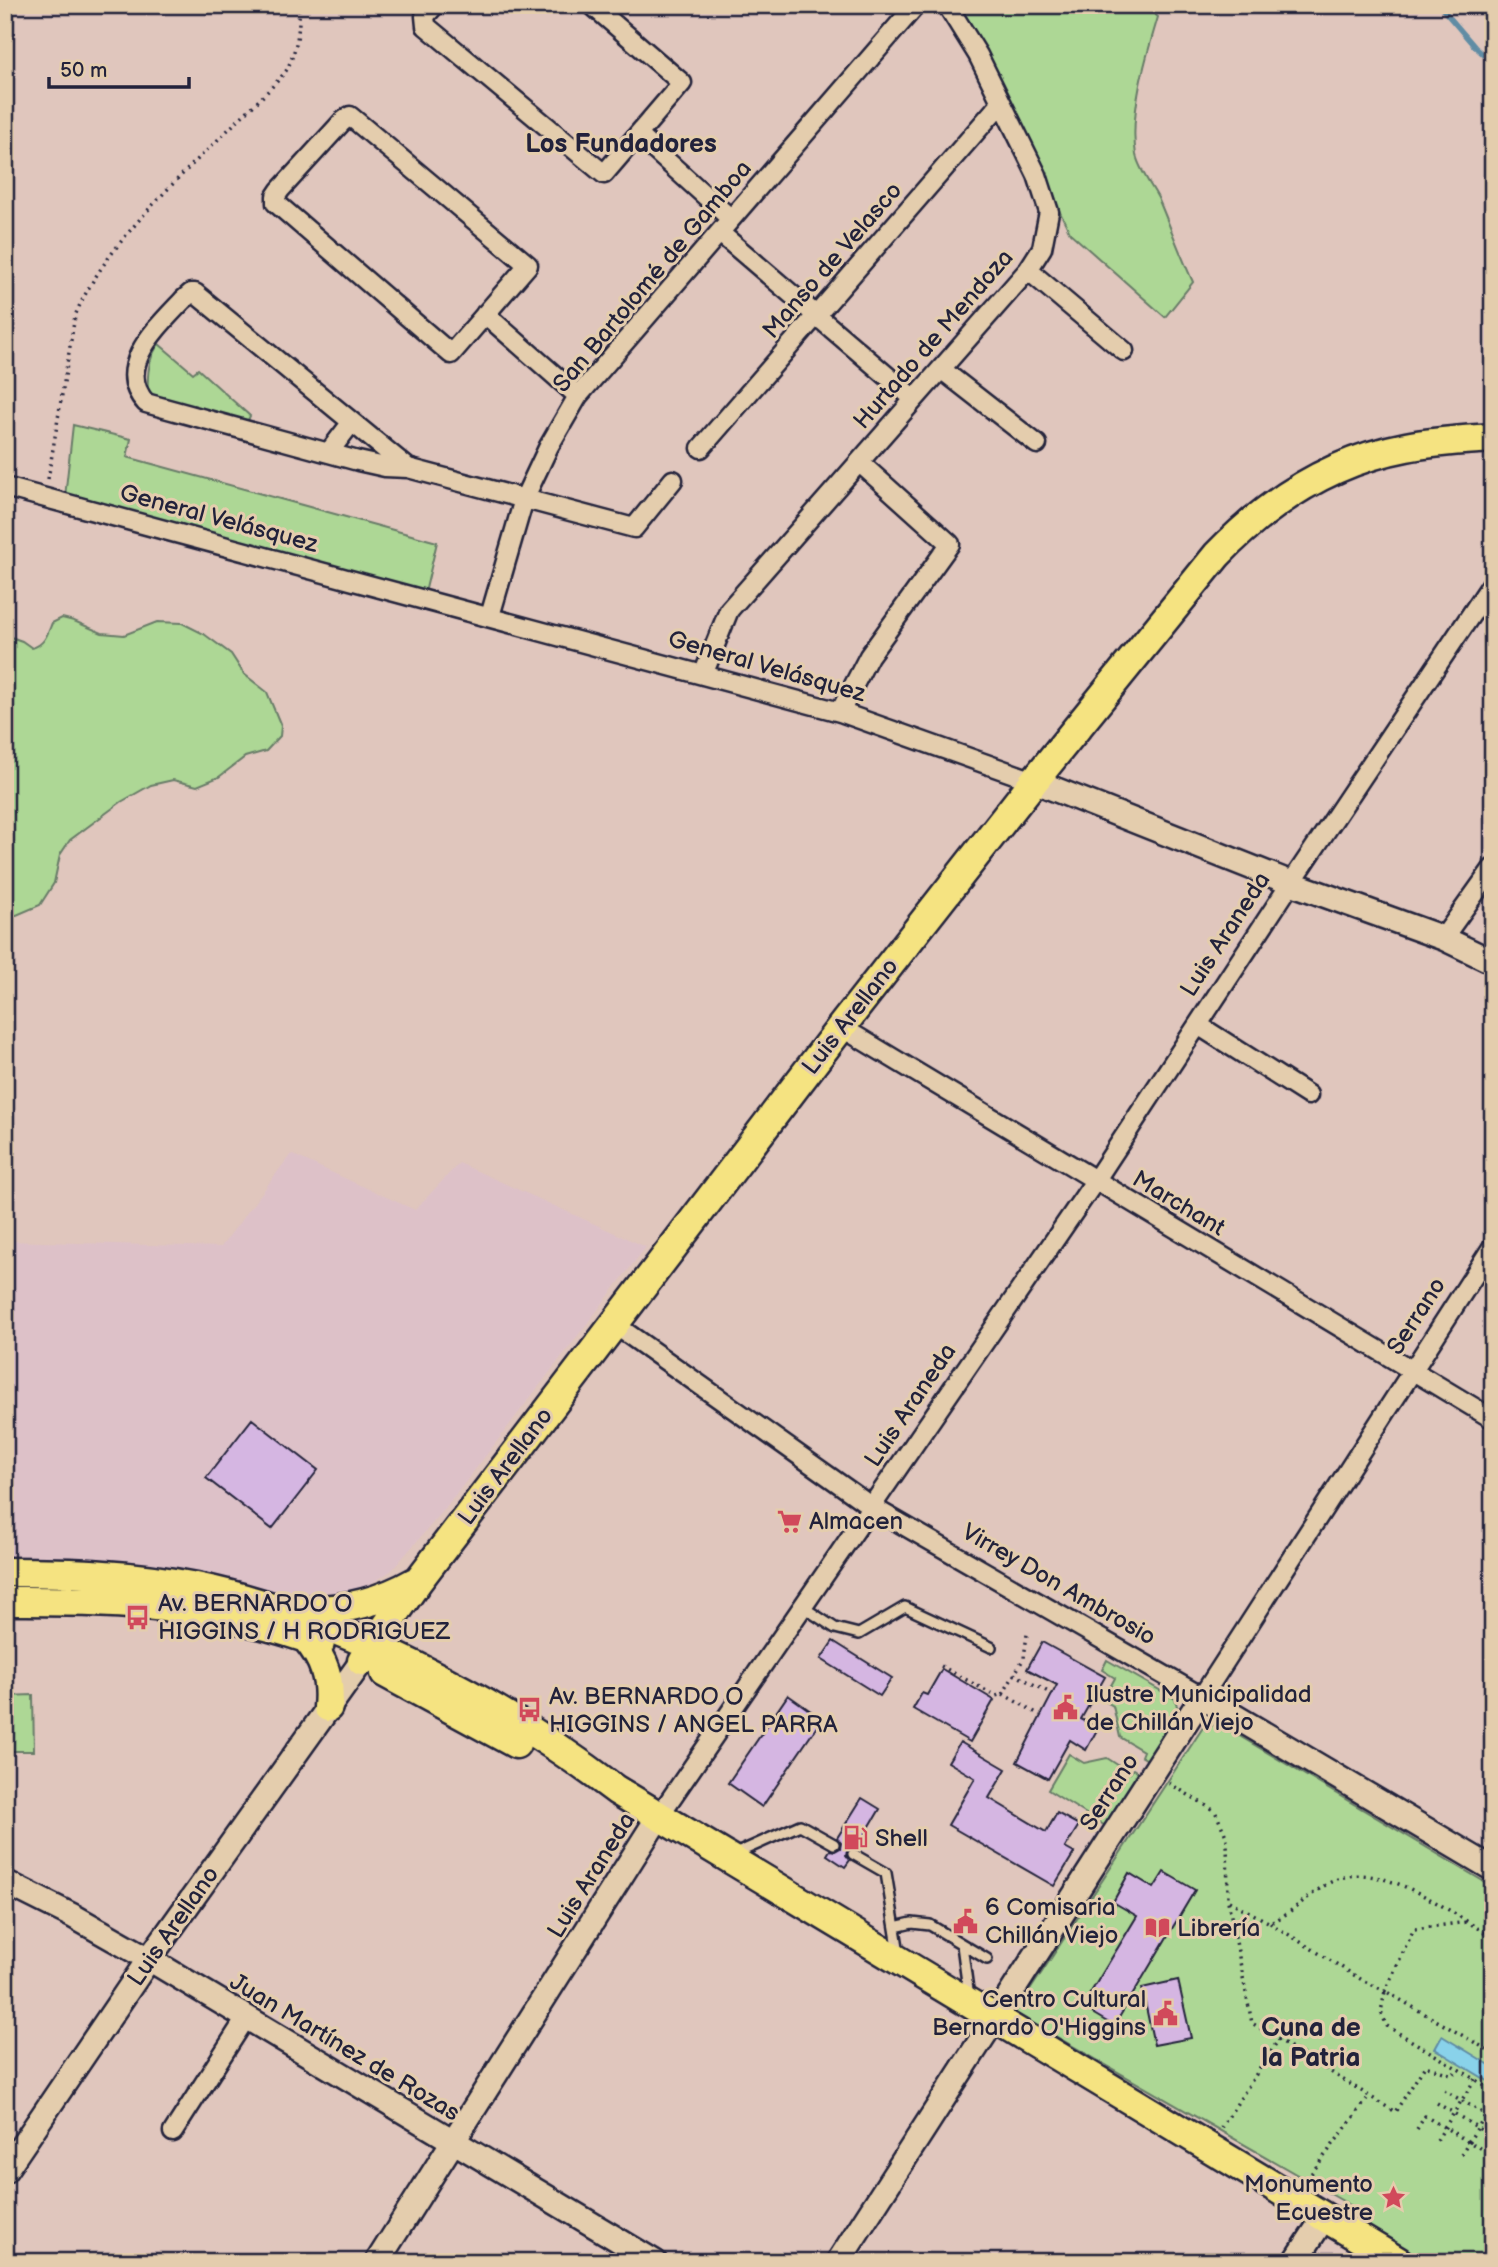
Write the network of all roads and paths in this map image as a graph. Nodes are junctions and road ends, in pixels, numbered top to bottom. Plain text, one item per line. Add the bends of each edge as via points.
1 (299, 5) edge
2 (435, 5) edge
3 (592, 5) edge
4 (916, 5) edge
5 (947, 5) edge
6 (1000, 104) junction
7 (638, 135) junction
8 (725, 226) junction
9 (1028, 270) junction
10 (485, 314) junction
11 (817, 315) junction
12 (1124, 351) dead end
13 (941, 369) junction
14 (579, 396) junction
15 (914, 399) junction
16 (352, 422) junction
17 (1493, 438) edge
18 (1037, 444) dead end
19 (701, 448) dead end
20 (329, 452) junction
21 (859, 461) junction
22 (408, 468) junction
23 (673, 480) dead end
24 (5, 487) edge
25 (44, 499) junction
26 (524, 499) junction
27 (1493, 582) edge
28 (490, 616) junction
29 (703, 675) junction
30 (840, 712) junction
31 (1034, 781) junction
32 (1493, 868) edge
33 (1290, 883) junction
34 (1443, 938) junction
35 (1493, 962) edge
36 (1198, 1025) junction
37 (841, 1027) junction
38 (1308, 1095) dead end
39 (1095, 1181) junction
40 (1493, 1246) edge
41 (614, 1324) junction
42 (1412, 1371) junction
43 (1493, 1419) edge
44 (873, 1507) junction
45 (5, 1572) edge
46 (418, 1581) junction
47 (5, 1601) edge
48 (272, 1606) junction
49 (803, 1607) junction
50 (1027, 1634) dead end
51 (306, 1638) junction
52 (991, 1647) dead end
53 (367, 1653) junction
54 (941, 1666) dead end
55 (1014, 1674) junction
56 (1003, 1694) junction
57 (1056, 1696) dead end
58 (1202, 1697) junction
59 (328, 1707) junction
60 (1040, 1715) dead end
61 (1152, 1774) junction
62 (659, 1816) junction
63 (834, 1844) dead end
64 (853, 1854) dead end
65 (727, 1857) junction
66 (1493, 1869) edge
67 (5, 1882) edge
68 (1228, 1901) junction
69 (1467, 1922) junction
70 (1270, 1923) junction
71 (895, 1927) junction
72 (1493, 1938) edge
73 (962, 1945) junction
74 (149, 1959) junction
75 (987, 1959) dead end
76 (901, 1962) junction
77 (1385, 1992) junction
78 (969, 2003) junction
79 (246, 2018) junction
80 (995, 2018) junction
81 (1279, 2039) junction
82 (1493, 2053) edge
83 (1457, 2069) junction
84 (1475, 2079) junction
85 (1444, 2090) dead end
86 (1493, 2090) edge
87 (1369, 2097) junction
88 (1462, 2100) junction
89 (1437, 2103) dead end
90 (1493, 2103) edge
91 (1454, 2113) junction
92 (1486, 2115) junction
93 (1493, 2119) edge
94 (1445, 2127) junction
95 (1478, 2127) junction
96 (1417, 2129) dead end
97 (173, 2132) dead end
98 (1493, 2137) edge
99 (1437, 2140) dead end
100 (453, 2142) junction
101 (1469, 2142) junction
102 (1209, 2147) junction
103 (1461, 2154) dead end
104 (1493, 2156) edge
105 (1485, 2169) dead end
106 (5, 2171) edge
107 (1292, 2197) junction
108 (1325, 2216) junction
109 (377, 2262) edge
110 (655, 2262) edge
111 (838, 2262) edge
112 (1295, 2262) edge
113 (1399, 2262) edge

1 - 25 path via 296,49 286,71 155,204 82,300
2 - 7 street via 425,16 426,26 604,174
3 - 7 street via 682,83
4 - 8 street, San Bartolomé de Gamboa
5 - 6 street, Hurtado de Mendoza via 978,55
6 - 9 street, Hurtado de Mendoza via 1037,175 1049,212 1042,248
6 - 11 street, Manso de Velasco
7 - 8 street
8 - 11 street
8 - 14 street, San Bartolomé de Gamboa
9 - 12 street
9 - 13 street, Hurtado de Mendoza
10 - 10 street via 528,265 353,118 345,118 276,196 276,203 451,354
10 - 14 street
11 - 15 street
11 - 19 street, Manso de Velasco
13 - 15 street, Hurtado de Mendoza
13 - 18 street
14 - 26 street, San Bartolomé de Gamboa
15 - 21 street, Hurtado de Mendoza
16 - 20 street
16 - 20 street via 195,293 183,300 140,351 135,388 146,403
16 - 22 street
17 - 31 main road, Luis Arellano via 1433,442 1378,453 1326,473 1278,500 1217,555
20 - 22 street via 385,467
21 - 29 street, Hurtado de Mendoza via 729,610
21 - 30 street via 950,544 869,656
22 - 26 street
23 - 26 street via 634,528
24 - 25 street, General Velásquez
25 - 28 street, General Velásquez
26 - 28 street, San Bartolomé de Gamboa
27 - 33 street, Luis Araneda
28 - 29 street, General Velásquez
29 - 30 street, General Velásquez
30 - 31 street, General Velásquez
31 - 33 street, General Velásquez
31 - 37 main road, Luis Arellano
32 - 34 street
33 - 34 street, General Velásquez
33 - 36 street, Luis Araneda
34 - 35 street, General Velásquez
36 - 38 street
36 - 39 street, Luis Araneda
37 - 39 street, Marchant
37 - 41 main road, Luis Arellano
39 - 42 street, Marchant
39 - 44 street, Luis Araneda
40 - 42 street, Serrano
41 - 44 street, Virrey Don Ambrosio
41 - 46 main road, Luis Arellano
42 - 43 street, Marchant
42 - 58 street, Serrano
44 - 49 street, Luis Araneda
44 - 58 street, Virrey Don Ambrosio
45 - 48 main road via 84,1572 150,1579
46 - 48 main road via 356,1606 314,1611
46 - 53 main road, Luis Arellano
47 - 51 main road via 147,1604 218,1615
48 - 53 main road
49 - 52 lane via 835,1628 859,1634 905,1607
49 - 62 street, Luis Araneda
50 - 55 path via 1024,1658
51 - 53 main road
51 - 59 main road via 326,1669
53 - 59 street, Luis Arellano
53 - 62 main road via 551,1763 615,1790
54 - 56 path via 996,1696
55 - 56 path
55 - 57 path
56 - 60 path
58 - 61 street, Serrano
58 - 66 street, Virrey Don Ambrosio
59 - 74 street, Luis Arellano
61 - 68 path via 1215,1811 1227,1838
61 - 80 street, Serrano
62 - 65 main road
62 - 100 street, Luis Araneda
63 - 65 lane via 800,1825
64 - 71 lane via 886,1873
65 - 76 main road
67 - 74 street, Juan Martínez de Rozas
68 - 70 path
68 - 81 path via 1252,2023
69 - 70 path via 1415,1890 1388,1880 1344,1877
69 - 72 path
69 - 77 path via 1414,1929
70 - 77 path
71 - 73 lane via 925,1923
71 - 76 lane
73 - 75 lane
73 - 78 lane
74 - 79 street, Juan Martínez de Rozas
74 - 106 street, Luis Arellano
76 - 78 main road
77 - 82 path
77 - 83 path via 1381,2012 1387,2025
78 - 80 main road
79 - 97 street
79 - 100 street, Juan Martínez de Rozas
80 - 102 main road
80 - 111 street, Serrano
81 - 87 path
81 - 102 path
83 - 84 path
83 - 87 path via 1453,2075 1425,2066 1395,2112
84 - 86 path
84 - 88 path
85 - 88 path
87 - 107 path
88 - 91 path
88 - 92 path
89 - 91 path
90 - 92 path
91 - 94 path
91 - 95 path
92 - 93 path
92 - 95 path
94 - 96 path via 1425,2116
94 - 99 path
94 - 101 path
95 - 98 path
95 - 101 path
100 - 109 street, Luis Araneda
100 - 110 street, Juan Martínez de Rozas
101 - 103 path
101 - 104 path
102 - 107 main road
104 - 105 path
107 - 108 main road
108 - 112 street
108 - 113 main road

